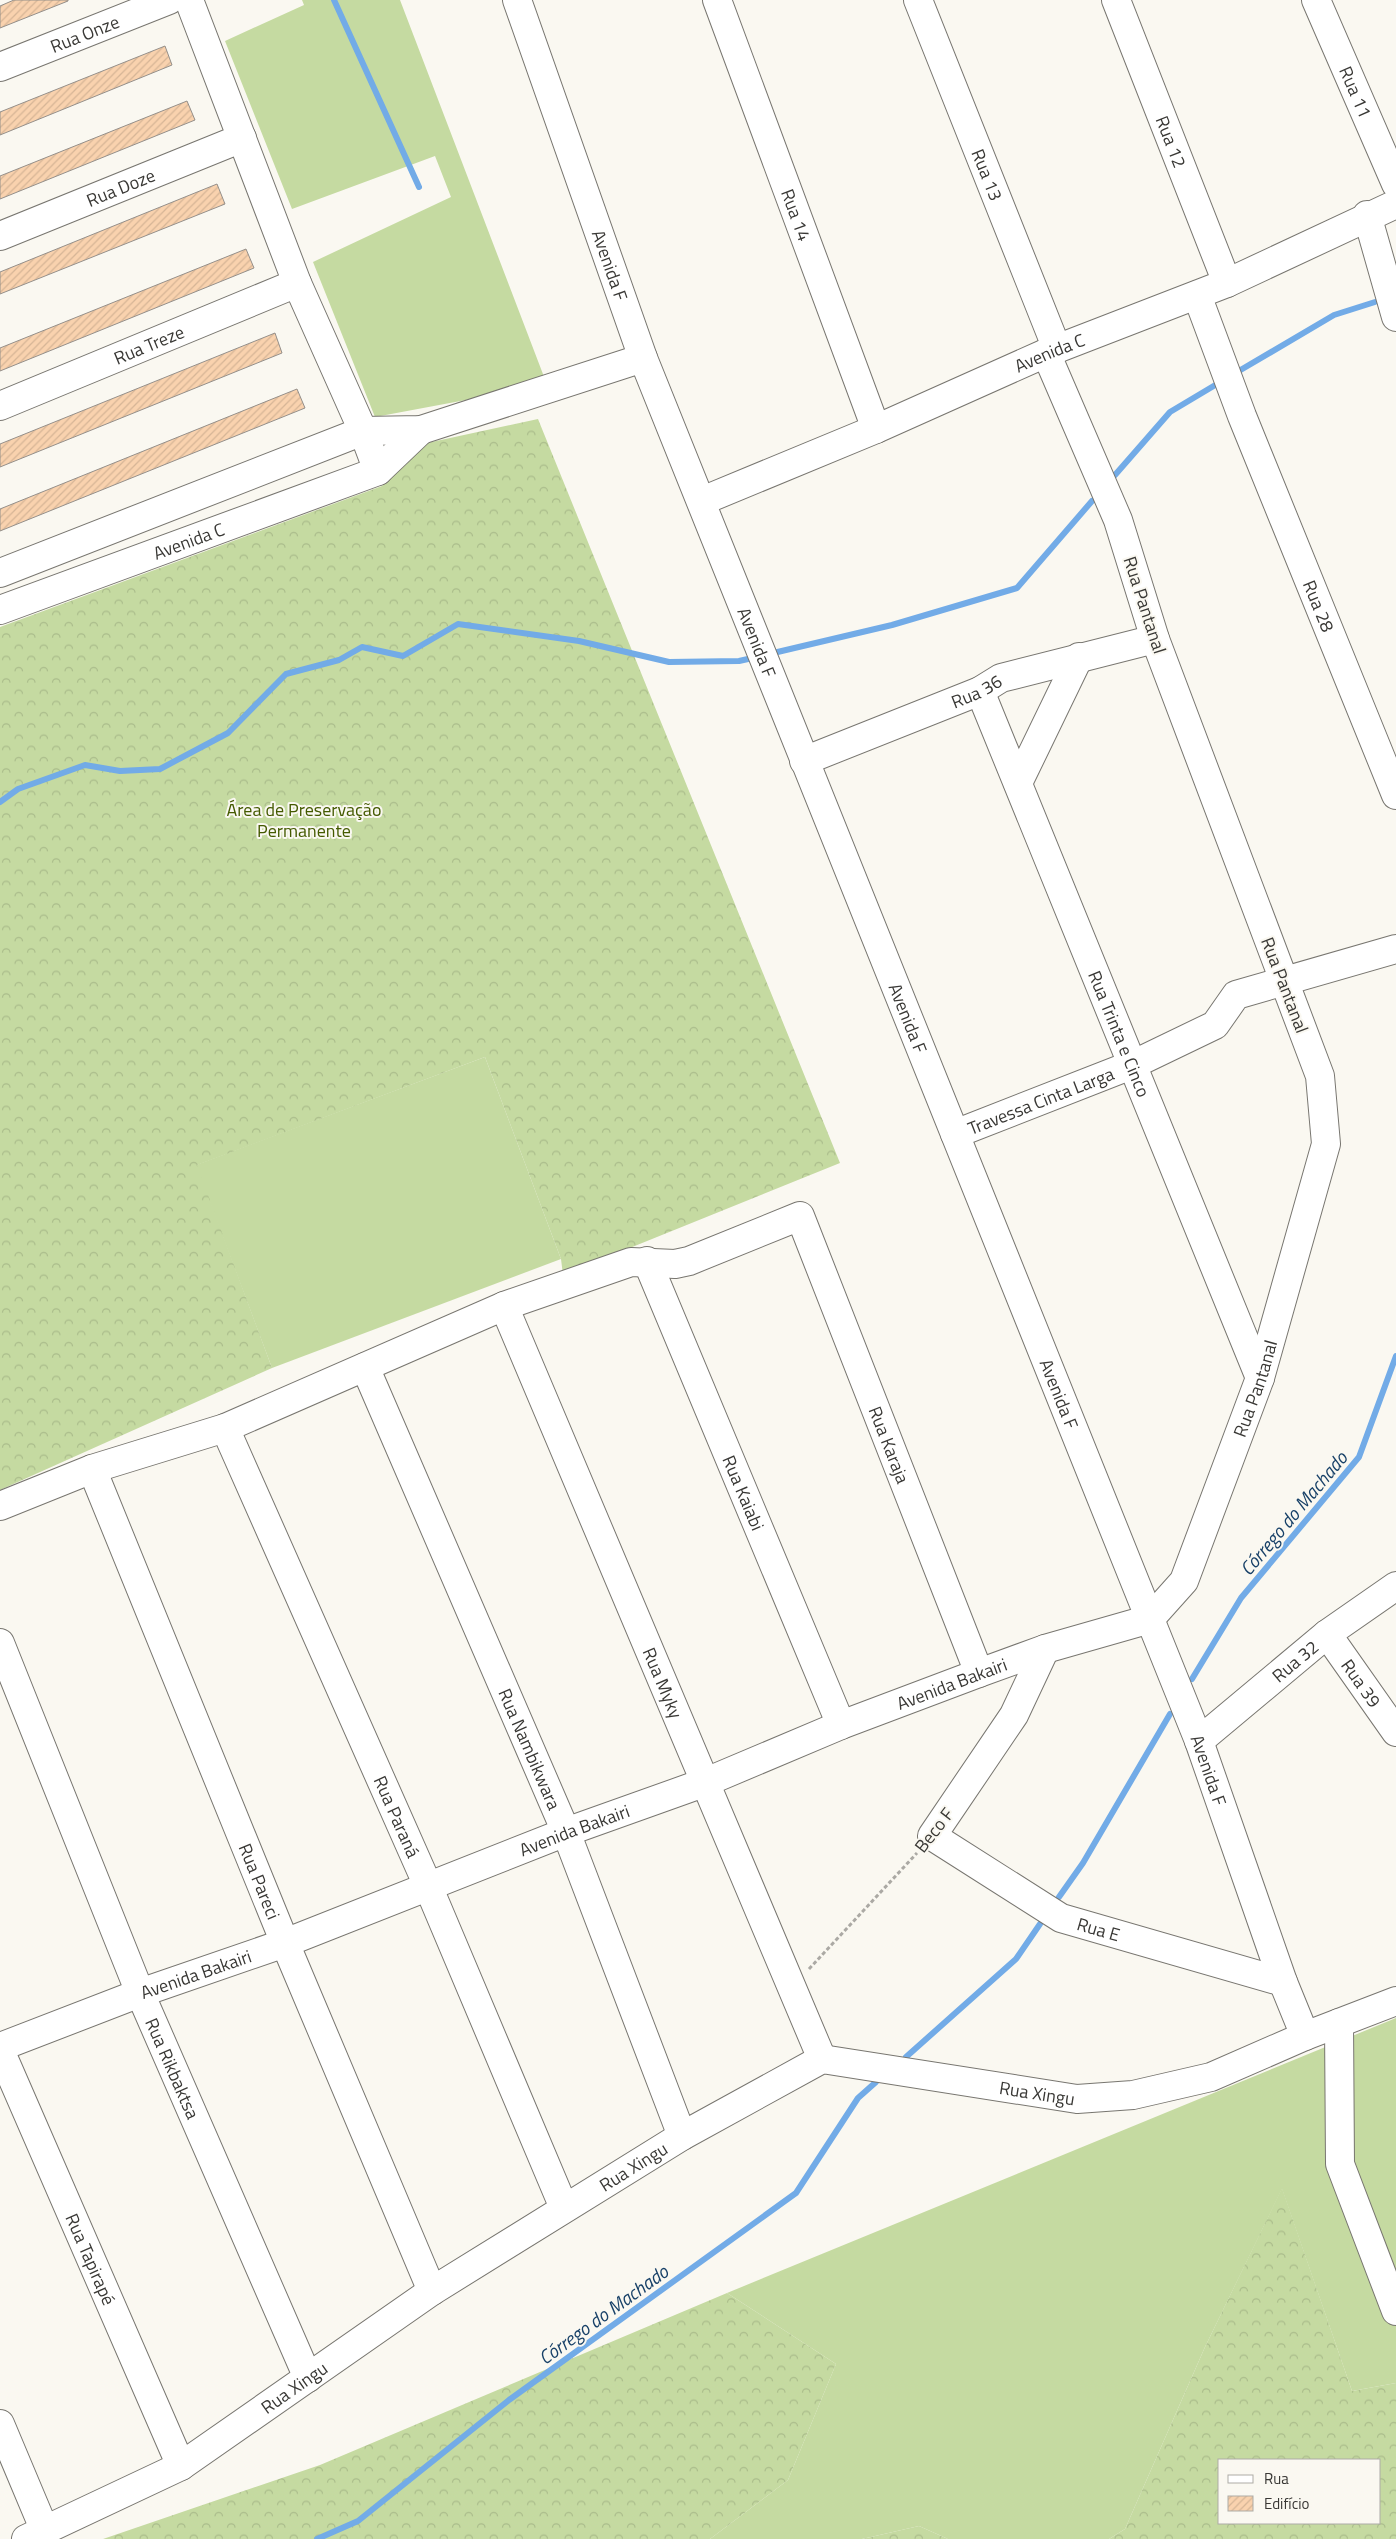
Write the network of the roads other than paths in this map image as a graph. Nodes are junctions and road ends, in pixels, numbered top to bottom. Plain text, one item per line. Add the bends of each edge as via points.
1 (168, 0) edge
2 (189, 0) edge
3 (516, 0) edge
4 (717, 0) edge
5 (918, 0) edge
6 (1116, 0) edge
7 (1317, 1) edge
8 (0, 67) edge
9 (242, 138) junction
10 (1396, 184) edge
11 (1396, 204) edge
12 (1367, 215) junction
13 (0, 236) edge
14 (297, 282) junction
15 (1227, 283) junction
16 (1197, 295) junction
17 (1396, 317) edge
18 (1051, 351) junction
19 (643, 358) junction
20 (0, 406) edge
21 (876, 429) junction
22 (420, 430) junction
23 (363, 432) junction
24 (378, 471) junction
25 (702, 502) junction
26 (0, 573) edge
27 (0, 610) edge
28 (1155, 639) junction
29 (1079, 657) junction
30 (980, 691) junction
31 (804, 761) junction
32 (1018, 782) junction
33 (1396, 794) edge
34 (1396, 949) edge
35 (1283, 980) junction
36 (1134, 1064) junction
37 (956, 1134) junction
38 (647, 1261) junction
39 (504, 1306) junction
40 (365, 1367) junction
41 (1260, 1378) junction
42 (225, 1428) junction
43 (92, 1469) junction
44 (0, 1506) edge
45 (1396, 1586) edge
46 (1150, 1619) junction
47 (1327, 1634) junction
48 (0, 1643) edge
49 (1045, 1649) junction
50 (979, 1673) junction
51 (841, 1725) junction
52 (1396, 1732) edge
53 (1199, 1741) junction
54 (706, 1782) junction
55 (566, 1832) junction
56 (932, 1836) joint
57 (428, 1886) junction
58 (284, 1942) junction
59 (1283, 1982) junction
60 (140, 1993) junction
61 (1396, 2001) edge
62 (1339, 2023) junction
63 (1305, 2036) junction
64 (0, 2049) edge
65 (822, 2059) junction
66 (682, 2136) junction
67 (564, 2208) junction
68 (432, 2291) junction
69 (1396, 2311) edge
70 (308, 2378) junction
71 (0, 2424) edge
72 (181, 2466) junction
73 (36, 2535) edge

1 - 8 street, Rua Onze
2 - 9 street
3 - 19 street, Avenida F
4 - 21 street, Rua 14
5 - 18 street, Rua 13
6 - 15 street, Rua 12
7 - 10 street, Rua 11
9 - 13 street, Rua Doze
9 - 14 street
11 - 12 street, Avenida C
12 - 15 street, Avenida C
12 - 17 street
14 - 20 street, Rua Treze
14 - 23 street
15 - 16 street, Avenida C
16 - 18 street, Avenida C
16 - 33 street, Rua 28 via 1242,416
18 - 21 street, Avenida C
18 - 28 street, Rua Pantanal via 1118,520
19 - 22 street
19 - 25 street, Avenida F
21 - 25 street, Avenida C
22 - 23 street
22 - 24 street
23 - 24 street
23 - 26 street
24 - 27 street, Avenida C
25 - 31 street, Avenida F
28 - 29 street, Rua 36
28 - 35 street, Rua Pantanal
29 - 30 street, Rua 36 via 1001,678
29 - 32 street
30 - 31 street, Rua 36
30 - 32 street, Rua Trinta e Cinco
31 - 37 street, Avenida F
32 - 36 street, Rua Trinta e Cinco
34 - 35 street, Travessa Cinta Larga
35 - 36 street, Travessa Cinta Larga via 1236,995 1215,1025
35 - 41 street, Rua Pantanal via 1320,1076 1326,1144
36 - 37 street, Travessa Cinta Larga
36 - 41 street, Rua Trinta e Cinco
37 - 46 street, Avenida F
38 - 39 street via 610,1268
38 - 50 street, Rua Karaja via 659,1264 689,1261 800,1216
38 - 51 street, Rua Kaiabi
39 - 40 street
39 - 54 street, Rua Myky
40 - 42 street
40 - 55 street, Rua Nambikwara
41 - 46 street, Rua Pantanal via 1184,1581
42 - 43 street
42 - 57 street, Rua Paraná
43 - 44 street
43 - 58 street, Rua Pareci
45 - 47 street, Rua 32
46 - 49 street, Avenida Bakairi
46 - 53 street, Avenida F
47 - 52 street, Rua 39
47 - 53 street, Rua 32
48 - 60 street, Rua Rikbaktsa
49 - 50 street, Avenida Bakairi
49 - 56 street, Beco F via 1014,1715
50 - 51 street, Avenida Bakairi
51 - 54 street, Avenida Bakairi
53 - 59 street, Avenida F
54 - 55 street, Avenida Bakairi
54 - 65 street, Rua Myky
55 - 57 street, Avenida Bakairi
55 - 66 street, Rua Nambikwara
56 - 59 street, Rua E via 1061,1918
57 - 58 street, Avenida Bakairi
57 - 67 street, Rua Paraná
58 - 60 street, Avenida Bakairi
58 - 68 street, Rua Pareci
59 - 63 street, Avenida F
60 - 64 street, Avenida Bakairi
60 - 70 street, Rua Rikbaktsa
61 - 62 street, Rua Xingu
62 - 63 street, Rua Xingu
62 - 69 street via 1340,2164
63 - 65 street, Rua Xingu via 1211,2077 1133,2095 1078,2099
64 - 72 street, Rua Tapirapé
65 - 66 street, Rua Xingu
66 - 67 street, Rua Xingu
67 - 68 street, Rua Xingu
68 - 70 street, Rua Xingu
70 - 72 street, Rua Xingu
71 - 73 street
72 - 73 street, Rua Xingu

